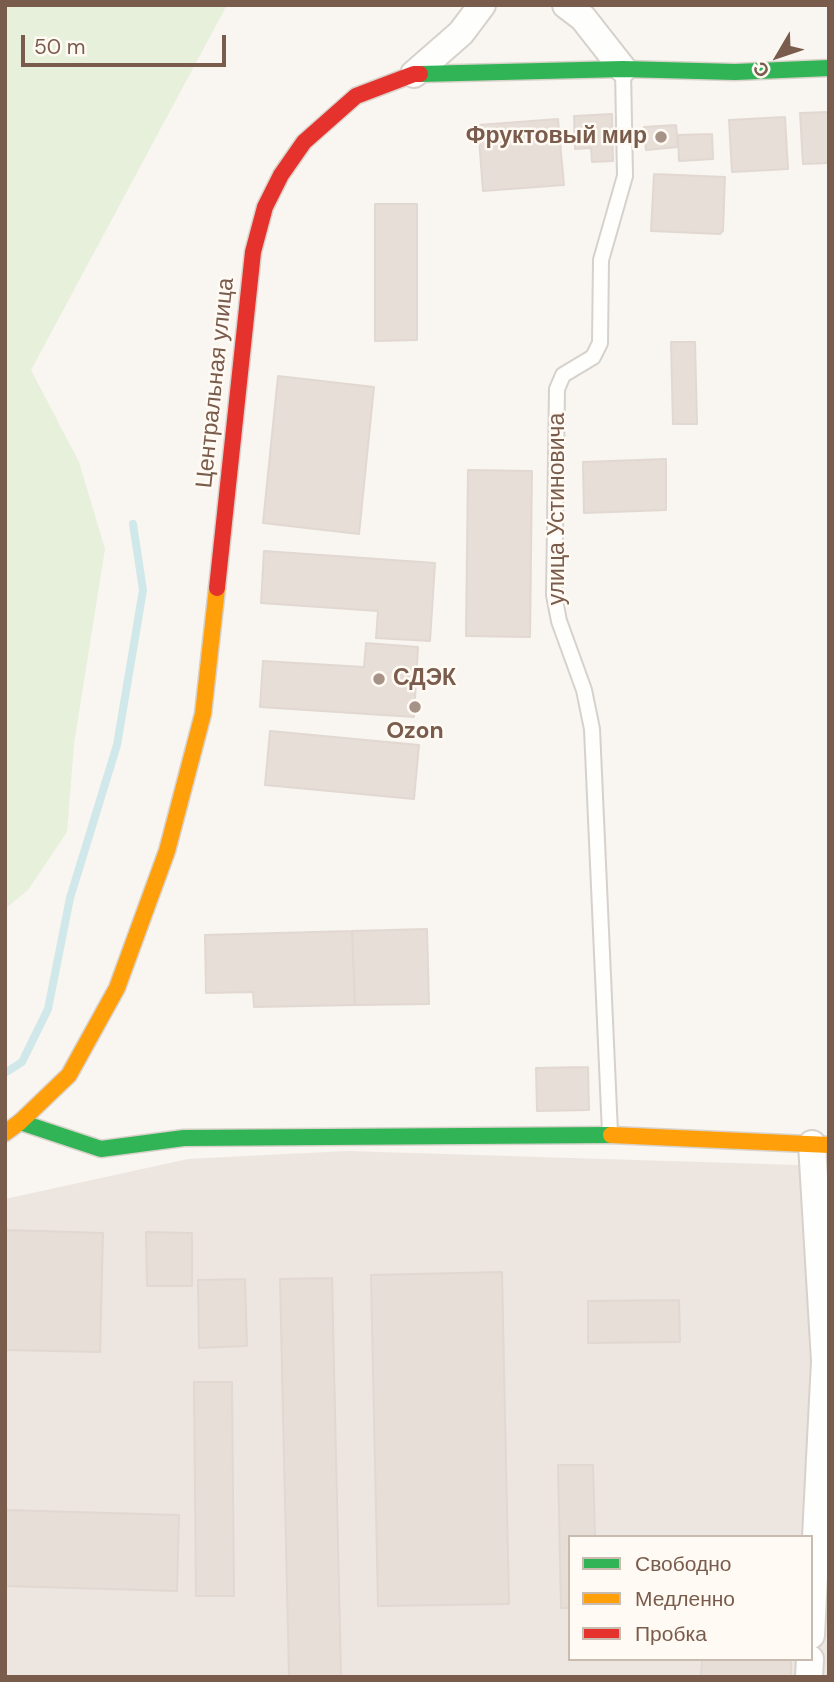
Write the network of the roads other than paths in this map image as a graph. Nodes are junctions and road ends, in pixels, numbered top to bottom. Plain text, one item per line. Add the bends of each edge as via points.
1 (482, 5) edge
2 (566, 5) edge
3 (829, 68) edge
4 (623, 69) junction
5 (414, 74) junction
6 (20, 1122) junction
7 (5, 1133) edge
8 (610, 1135) junction
9 (820, 1144) edge
10 (813, 1595) edge

1 - 5 street via 461,33
2 - 4 street via 583,18
3 - 4 street, Центральная улица via 735,72
4 - 5 street, Центральная улица
4 - 8 lane, улица Устиновича via 625,176 601,260 600,343 593,357 563,375 557,389 554,596 592,729
5 - 6 street, Центральная улица via 356,96 327,120 304,142 265,207 253,251 203,714 167,851 117,988 69,1075
6 - 7 street, Центральная улица
6 - 8 street via 101,1149 184,1138
8 - 9 street
9 - 10 street via 825,1361

